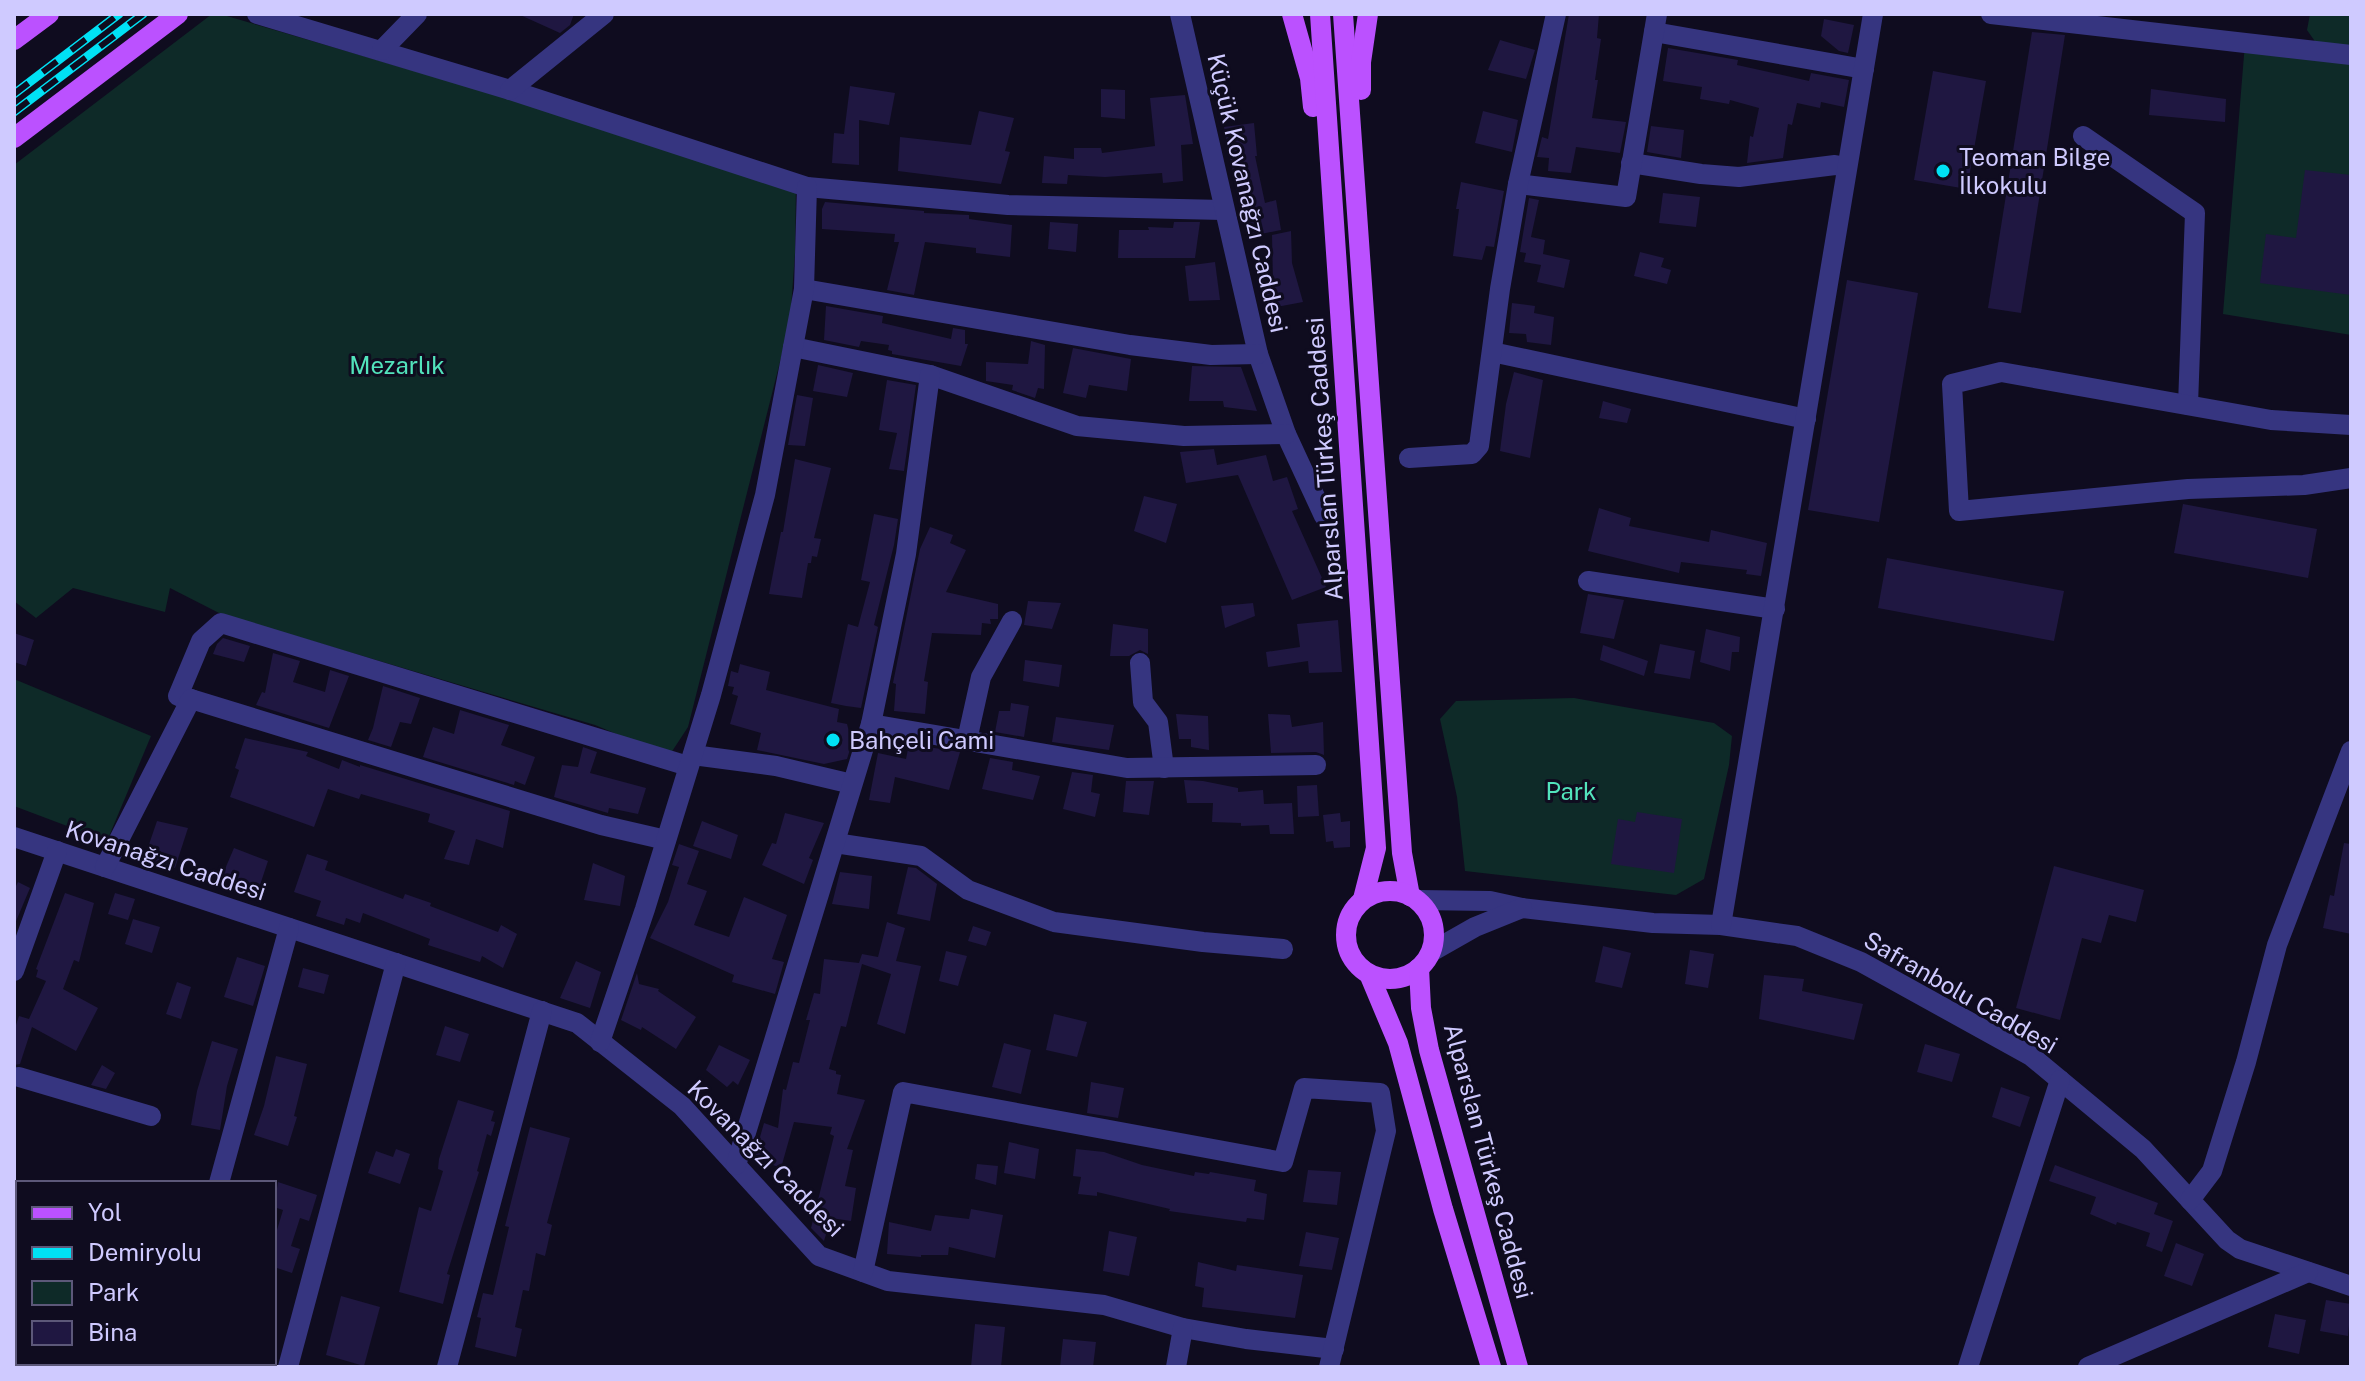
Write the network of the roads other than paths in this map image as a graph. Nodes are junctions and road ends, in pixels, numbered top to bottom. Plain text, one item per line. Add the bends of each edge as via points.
1 (49, 14) edge
2 (178, 14) edge
3 (257, 14) edge
4 (417, 14) edge
5 (604, 14) edge
6 (1180, 14) edge
7 (1292, 14) edge
8 (1320, 14) edge
9 (1343, 14) edge
10 (1368, 14) edge
11 (1556, 14) edge
12 (1873, 14) edge
13 (1991, 14) edge
14 (1656, 23) edge
15 (14, 40) edge
16 (382, 50) junction
17 (2351, 55) edge
18 (1864, 69) junction
19 (510, 90) junction
20 (2083, 136) dead end
21 (14, 138) edge
22 (1631, 163) junction
23 (1847, 167) junction
24 (1518, 184) junction
25 (807, 187) junction
26 (1223, 210) junction
27 (804, 289) junction
28 (1341, 334) junction
29 (1366, 340) junction
30 (793, 347) junction
31 (1492, 352) junction
32 (1258, 354) junction
33 (930, 375) junction
34 (2188, 405) junction
35 (1806, 419) junction
36 (2351, 425) edge
37 (1286, 434) junction
38 (1409, 458) dead end
39 (2351, 478) edge
40 (1324, 516) dead end
41 (1588, 581) dead end
42 (1775, 609) junction
43 (1012, 621) dead end
44 (1140, 663) dead end
45 (191, 699) junction
46 (871, 724) junction
47 (967, 740) junction
48 (2351, 751) edge
49 (690, 760) junction
50 (1316, 765) dead end
51 (1164, 768) junction
52 (852, 784) junction
53 (2342, 801) edge
54 (14, 837) edge
55 (666, 840) junction
56 (835, 843) junction
57 (57, 851) junction
58 (105, 867) junction
59 (1414, 898) junction
60 (1363, 899) junction
61 (1522, 908) junction
62 (1721, 925) junction
63 (289, 928) junction
64 (1283, 949) dead end
65 (1425, 960) junction
66 (396, 963) junction
67 (14, 971) edge
68 (1369, 974) junction
69 (542, 1011) junction
70 (600, 1042) junction
71 (16, 1079) edge
72 (2060, 1080) junction
73 (151, 1116) dead end
74 (736, 1165) junction
75 (220, 1181) edge
76 (2190, 1200) junction
77 (863, 1272) junction
78 (2308, 1272) junction
79 (2351, 1286) edge
80 (1183, 1328) junction
81 (1331, 1358) edge
82 (288, 1367) edge
83 (447, 1367) edge
84 (1176, 1367) edge
85 (1491, 1367) edge
86 (1518, 1367) edge
87 (1968, 1367) edge
88 (2088, 1367) edge

1 - 15 main road
2 - 21 main road
3 - 16 street
4 - 16 street
5 - 19 street
6 - 26 street, Küçük Kovanağzı Caddesi
7 - 28 main road via 1310,78 1324,263
8 - 28 main road, Alparslan Türkeş Caddesi
9 - 29 main road, Alparslan Türkeş Caddesi
10 - 29 main road via 1360,76 1374,260
11 - 24 street
12 - 18 street
13 - 17 street
14 - 18 street
14 - 22 street
16 - 19 street
18 - 23 street
19 - 25 street
20 - 34 street via 2195,213
22 - 23 street via 1739,177
22 - 24 street via 1626,197
23 - 35 street
24 - 31 street
25 - 26 street via 1008,205
25 - 27 street
26 - 32 street, Küçük Kovanağzı Caddesi
27 - 30 street
27 - 32 street via 1130,345 1211,355
28 - 60 main road, Alparslan Türkeş Caddesi via 1376,848
29 - 59 main road, Alparslan Türkeş Caddesi via 1402,853
30 - 33 street
30 - 49 street via 765,495
31 - 35 street
31 - 38 street via 1479,446 1472,454
32 - 37 street, Küçük Kovanağzı Caddesi
33 - 37 street via 1077,426 1184,436
33 - 46 street via 906,554
34 - 36 street via 2271,420
34 - 39 street via 2001,372 1952,384 1959,511
35 - 42 street
37 - 40 street, Küçük Kovanağzı Caddesi
41 - 42 street
42 - 62 street
43 - 47 street via 981,677
44 - 51 street via 1143,702 1158,722
45 - 49 street via 178,696 201,641 221,623
45 - 55 street via 586,821
45 - 58 street
46 - 47 street
46 - 52 street
47 - 51 street via 1127,768
48 - 53 street
49 - 52 street via 776,766
49 - 55 street
50 - 51 street
52 - 56 street
53 - 76 street via 2277,945 2212,1171
54 - 57 street, Kovanağzı Caddesi
55 - 70 street
56 - 64 street via 921,856 968,890 1054,922
56 - 74 street
57 - 58 street, Kovanağzı Caddesi
57 - 67 street
58 - 63 street, Kovanağzı Caddesi
59 - 60 main road via 1391,890
59 - 61 street, Safranbolu Caddesi via 1490,901
59 - 65 main road via 1433,924 1434,938
60 - 68 main road via 1353,910 1345,939 1357,965
61 - 62 street, Safranbolu Caddesi
61 - 65 street via 1475,927
62 - 72 street, Safranbolu Caddesi via 1797,936 1861,962 2031,1056
63 - 66 street, Kovanağzı Caddesi
63 - 75 street
65 - 68 main road via 1398,979
65 - 86 main road, Alparslan Türkeş Caddesi via 1421,1008 1429,1050
66 - 69 street, Kovanağzı Caddesi
66 - 82 street
68 - 85 main road via 1398,1043
69 - 70 street, Kovanağzı Caddesi via 577,1023
69 - 83 street
70 - 74 street, Kovanağzı Caddesi via 682,1106
71 - 73 street
72 - 76 street, Safranbolu Caddesi via 2143,1149
72 - 87 street
74 - 77 street, Kovanağzı Caddesi via 819,1256
76 - 78 street, Safranbolu Caddesi via 2240,1249
77 - 80 street, Kovanağzı Caddesi via 888,1281 1104,1305
77 - 81 street via 903,1092 1283,1162 1304,1088 1380,1093 1386,1131
78 - 79 street, Safranbolu Caddesi
78 - 88 street
80 - 81 street, Kovanağzı Caddesi
80 - 84 street

